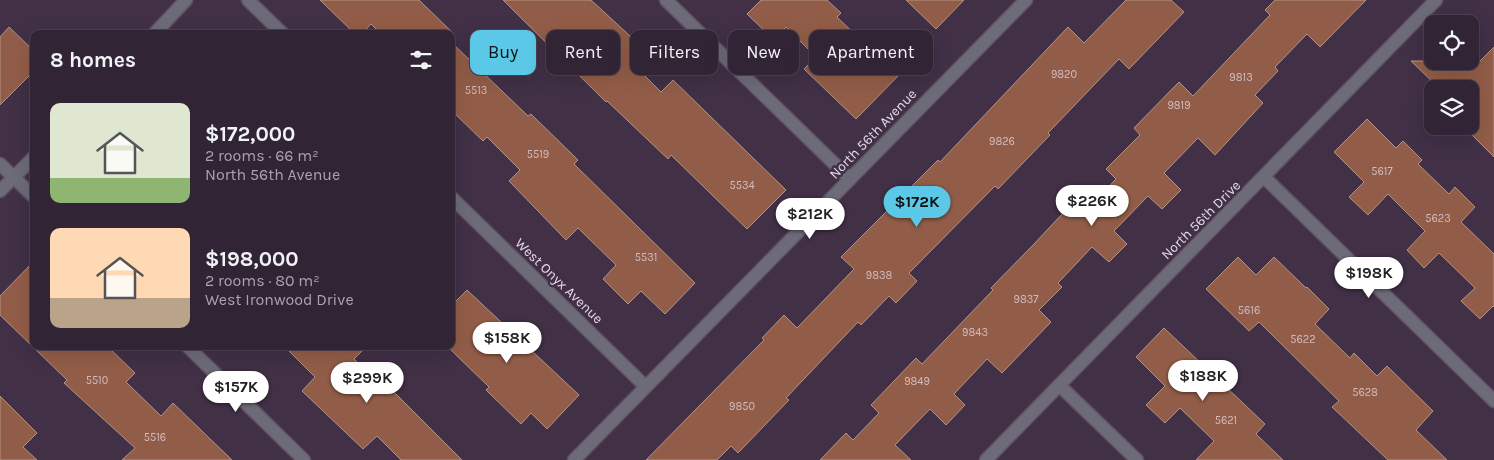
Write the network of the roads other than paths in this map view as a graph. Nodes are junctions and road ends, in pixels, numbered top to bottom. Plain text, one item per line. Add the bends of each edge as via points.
1 (186, 0) edge
2 (248, 0) edge
3 (666, 0) edge
4 (1026, 0) edge
5 (1436, 0) edge
6 (158, 30) edge
7 (279, 30) edge
8 (30, 161) edge
9 (0, 164) edge
10 (14, 177) junction
11 (1264, 177) junction
12 (850, 179) junction
13 (0, 191) edge
14 (30, 193) edge
15 (455, 201) edge
16 (191, 350) edge
17 (1059, 385) junction
18 (646, 387) junction
19 (1494, 401) edge
20 (304, 460) edge
21 (574, 460) edge
22 (986, 460) edge
23 (1136, 460) edge

1 - 6 street
2 - 7 street
3 - 12 street
4 - 12 street, North 56th Avenue
5 - 11 street, North 56th Drive
8 - 10 street
9 - 10 street
10 - 13 street
10 - 14 street
11 - 17 street, North 56th Drive
11 - 19 street
12 - 18 street, North 56th Avenue
15 - 18 street, West Onyx Avenue
16 - 20 street
17 - 22 street, North 56th Drive
17 - 23 street
18 - 21 street, North 56th Avenue

